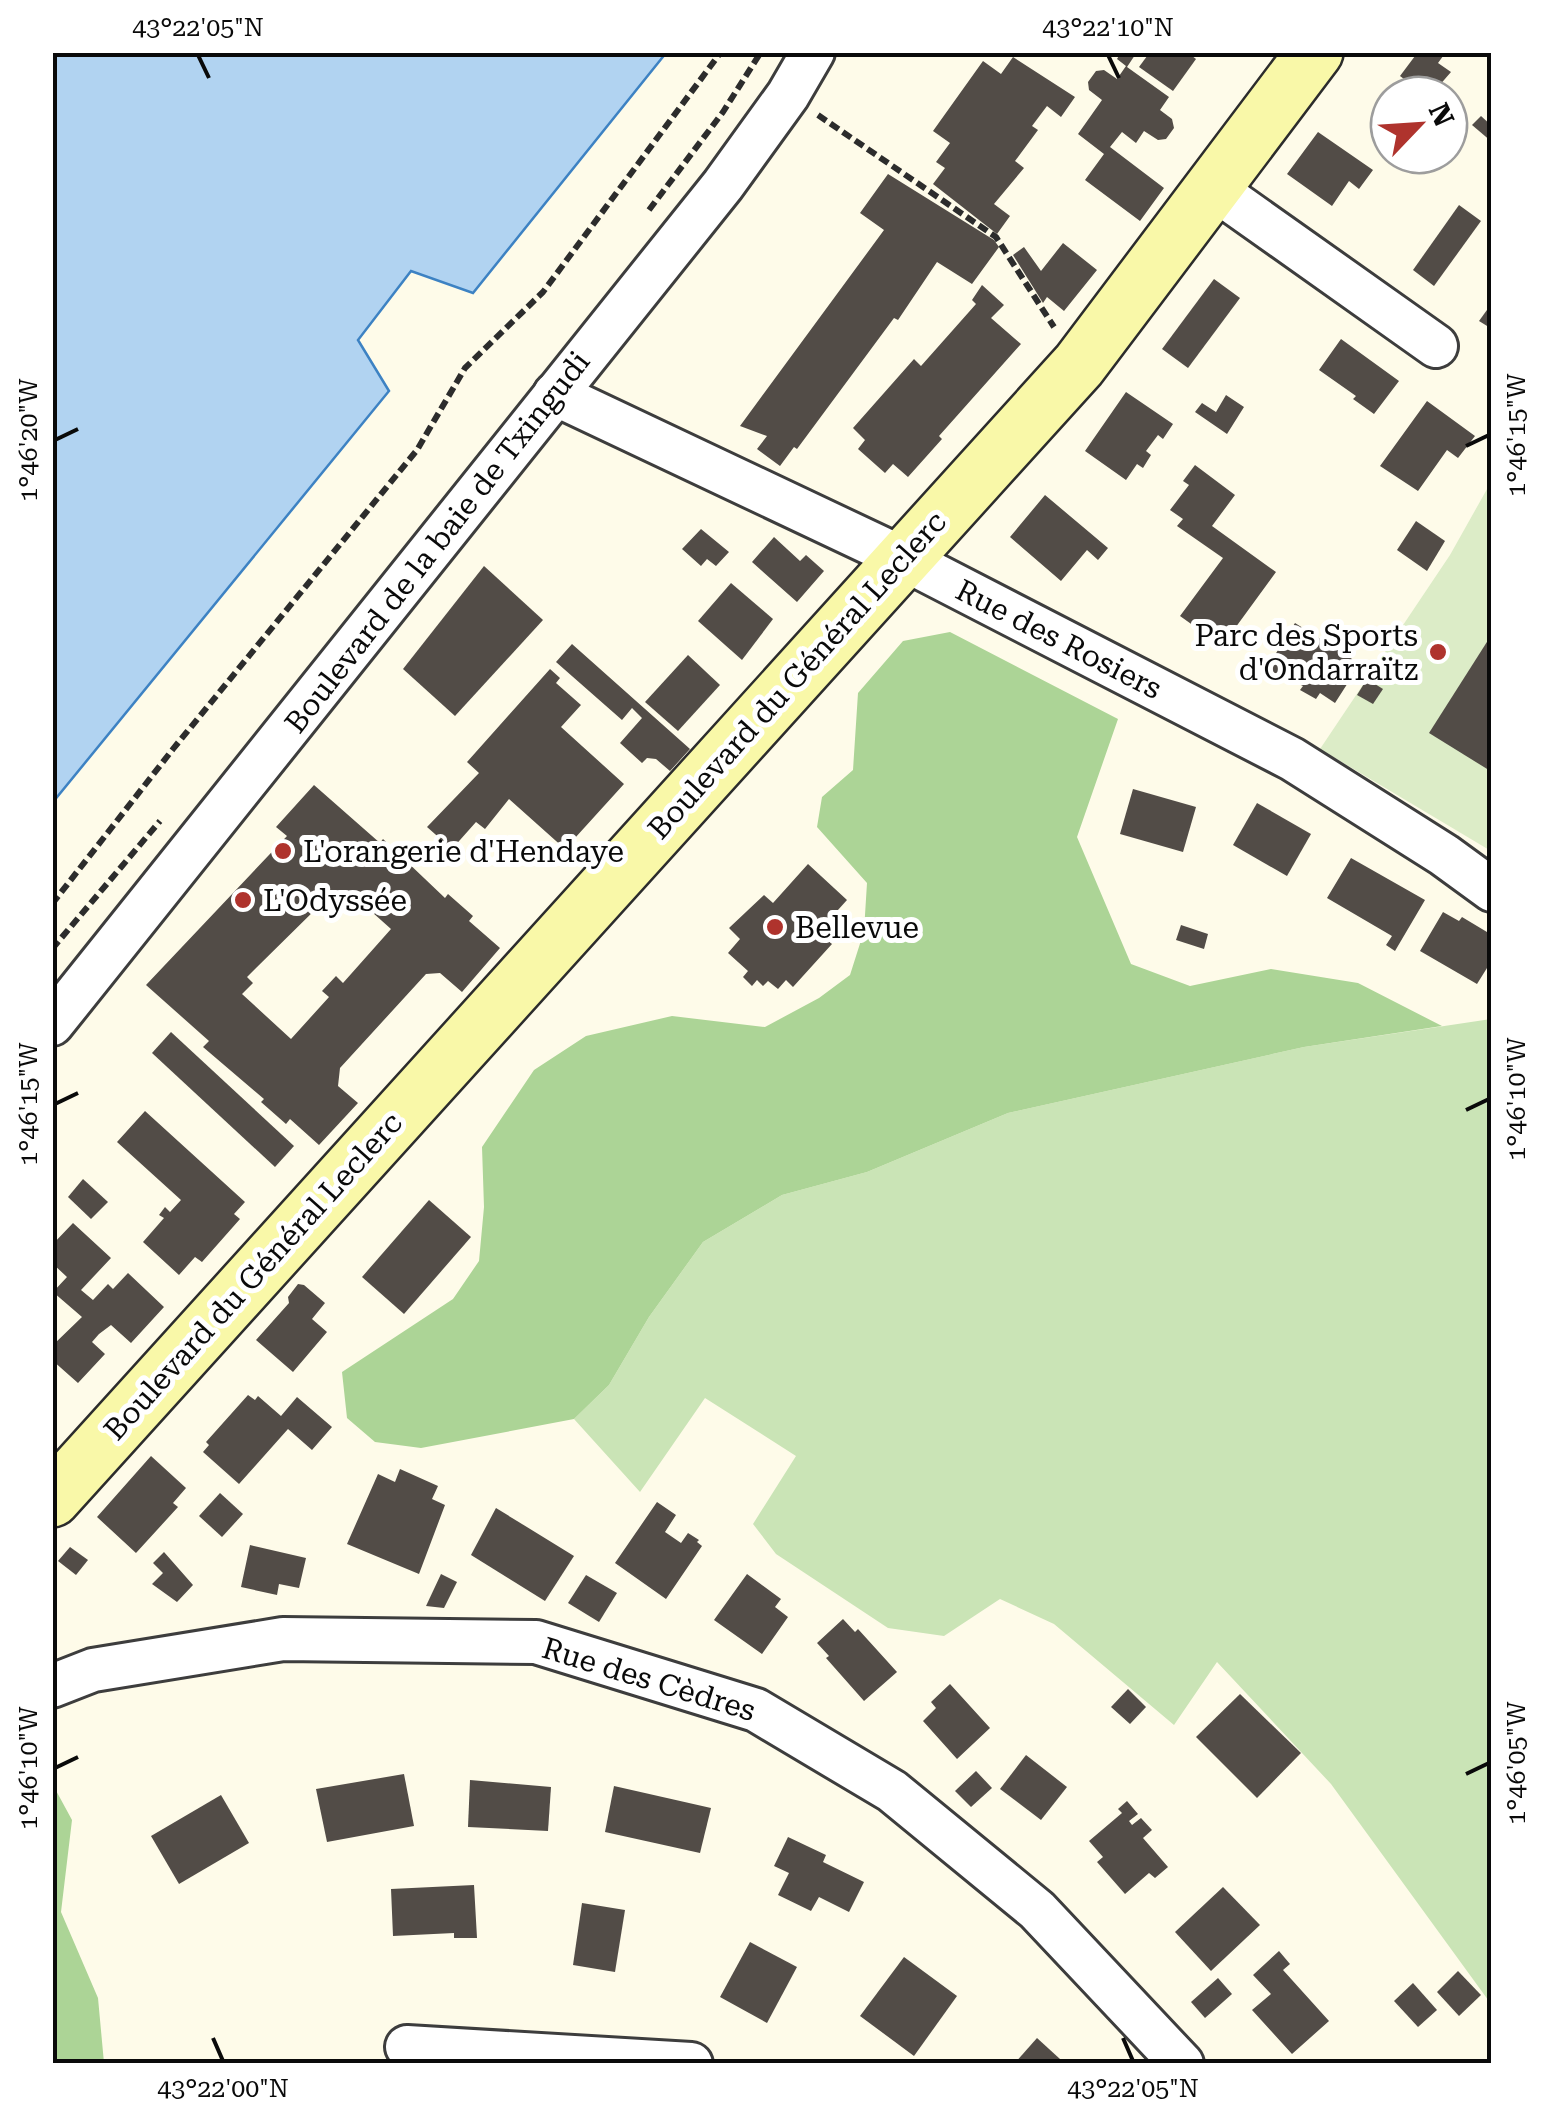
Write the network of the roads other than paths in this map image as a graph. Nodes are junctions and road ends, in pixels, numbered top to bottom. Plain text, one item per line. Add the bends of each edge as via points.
1 (813, 52) edge
2 (1315, 52) edge
3 (1213, 188) junction
4 (1436, 346) dead end
5 (555, 394) junction
6 (902, 558) junction
7 (1492, 890) edge
8 (52, 1024) edge
9 (52, 1500) edge
10 (52, 1686) edge
11 (407, 2047) dead end
12 (691, 2064) edge
13 (1182, 2064) edge

1 - 5 street, Boulevard de la baie de Txingudi via 723,185
2 - 3 main road, Boulevard du Général Leclerc
3 - 4 street
3 - 6 main road, Boulevard du Général Leclerc via 1079,365
5 - 6 street, Rue des Rosiers
5 - 8 street, Boulevard de la baie de Txingudi
6 - 7 street, Rue des Rosiers via 1292,759
6 - 9 main road, Boulevard du Général Leclerc
10 - 13 street, Rue des Cèdres via 93,1670 283,1639 536,1642 756,1710 892,1791 1037,1910
11 - 12 street

